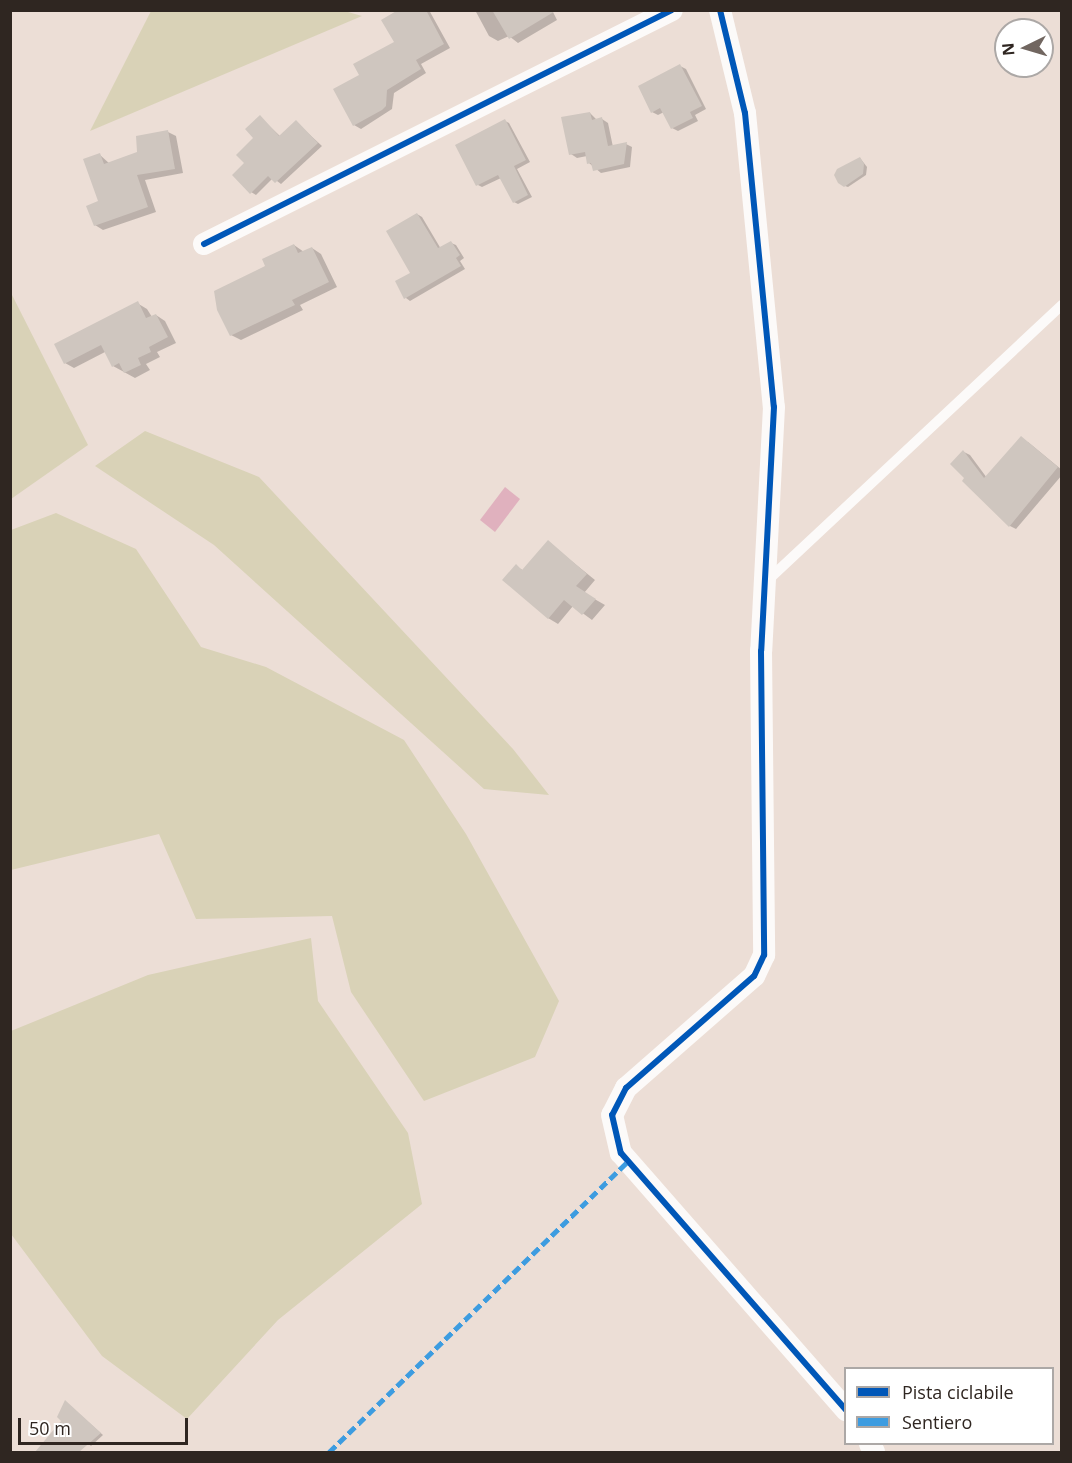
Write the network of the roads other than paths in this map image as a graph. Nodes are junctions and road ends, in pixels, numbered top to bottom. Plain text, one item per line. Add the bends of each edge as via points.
1 (672, 10) edge
2 (720, 10) edge
3 (204, 244) dead end
4 (1062, 305) edge
5 (765, 582) junction
6 (844, 1408) edge

1 - 3 street
2 - 5 street via 744,114 774,407
4 - 5 lane
5 - 6 street via 761,651 764,955 754,976 626,1088 612,1115 621,1153

